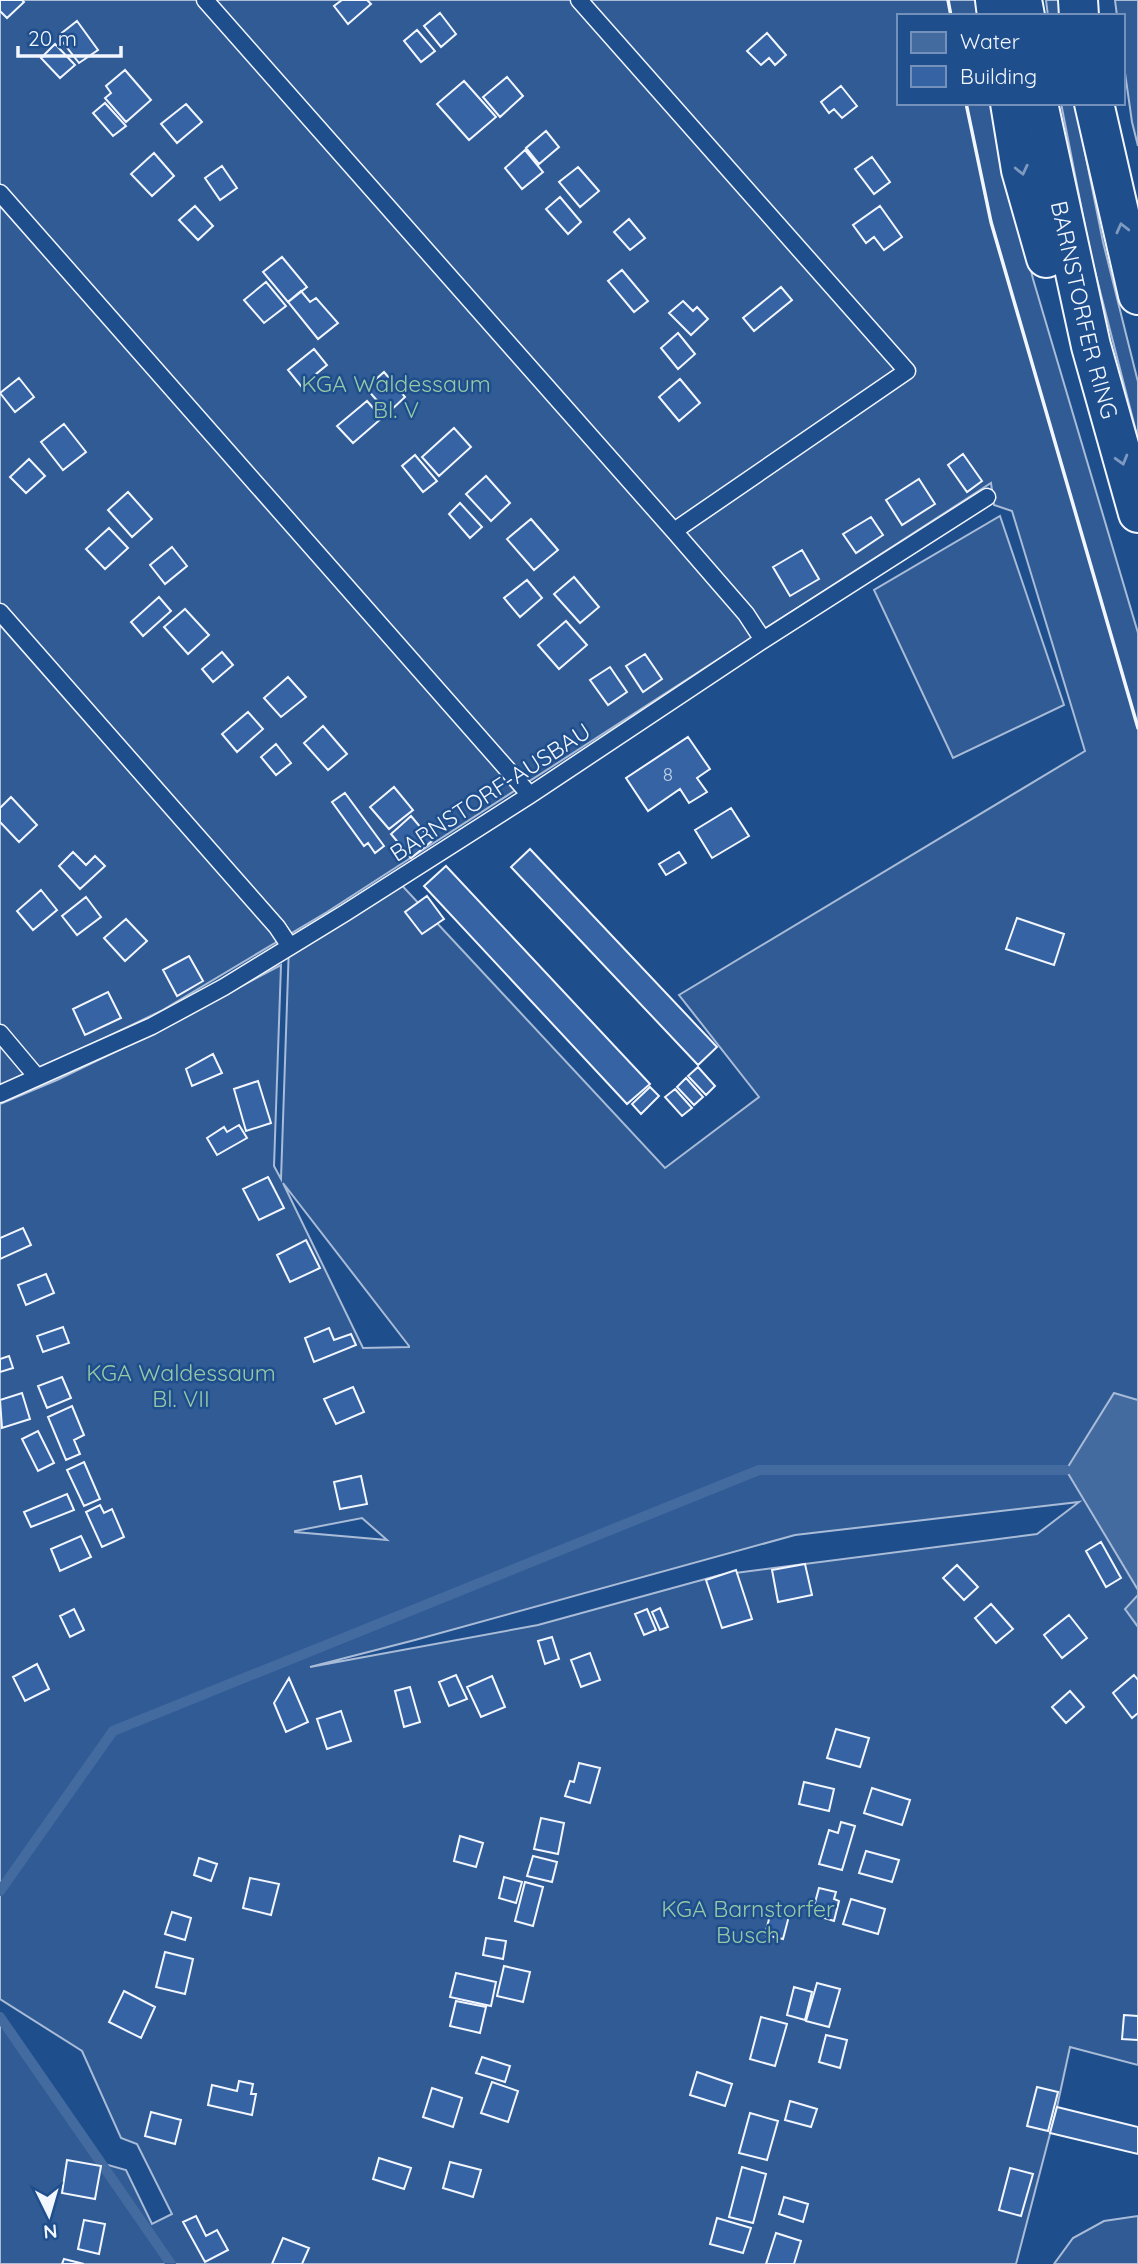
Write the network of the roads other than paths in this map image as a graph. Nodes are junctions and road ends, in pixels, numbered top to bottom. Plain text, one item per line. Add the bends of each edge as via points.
1 (205, 0) edge
2 (579, 0) edge
3 (1010, 105) edge
4 (1038, 105) edge
5 (1094, 105) edge
6 (0, 193) edge
7 (1138, 295) edge
8 (1091, 346) junction
9 (986, 497) dead end
10 (1138, 513) edge
11 (674, 531) junction
12 (0, 612) edge
13 (763, 640) junction
14 (530, 795) junction
15 (289, 945) junction
16 (0, 1033) edge
17 (37, 1077) junction
18 (0, 1094) edge

1 - 11 lane
2 - 11 lane via 907,371
3 -> 8 highway via 1021,170 1050,272
4 - 8 highway, BARNSTORFER RING
7 -> 5 highway
6 - 14 lane
8 -> 10 highway, BARNSTORFER RING
9 - 13 lane, BARNSTORF-AUSBAU
11 - 13 lane
12 - 15 lane
13 - 14 lane, BARNSTORF-AUSBAU
14 - 15 lane, BARNSTORF-AUSBAU
15 - 17 lane, BARNSTORF-AUSBAU via 152,1026
16 - 17 lane
17 - 18 lane, BARNSTORF-AUSBAU

